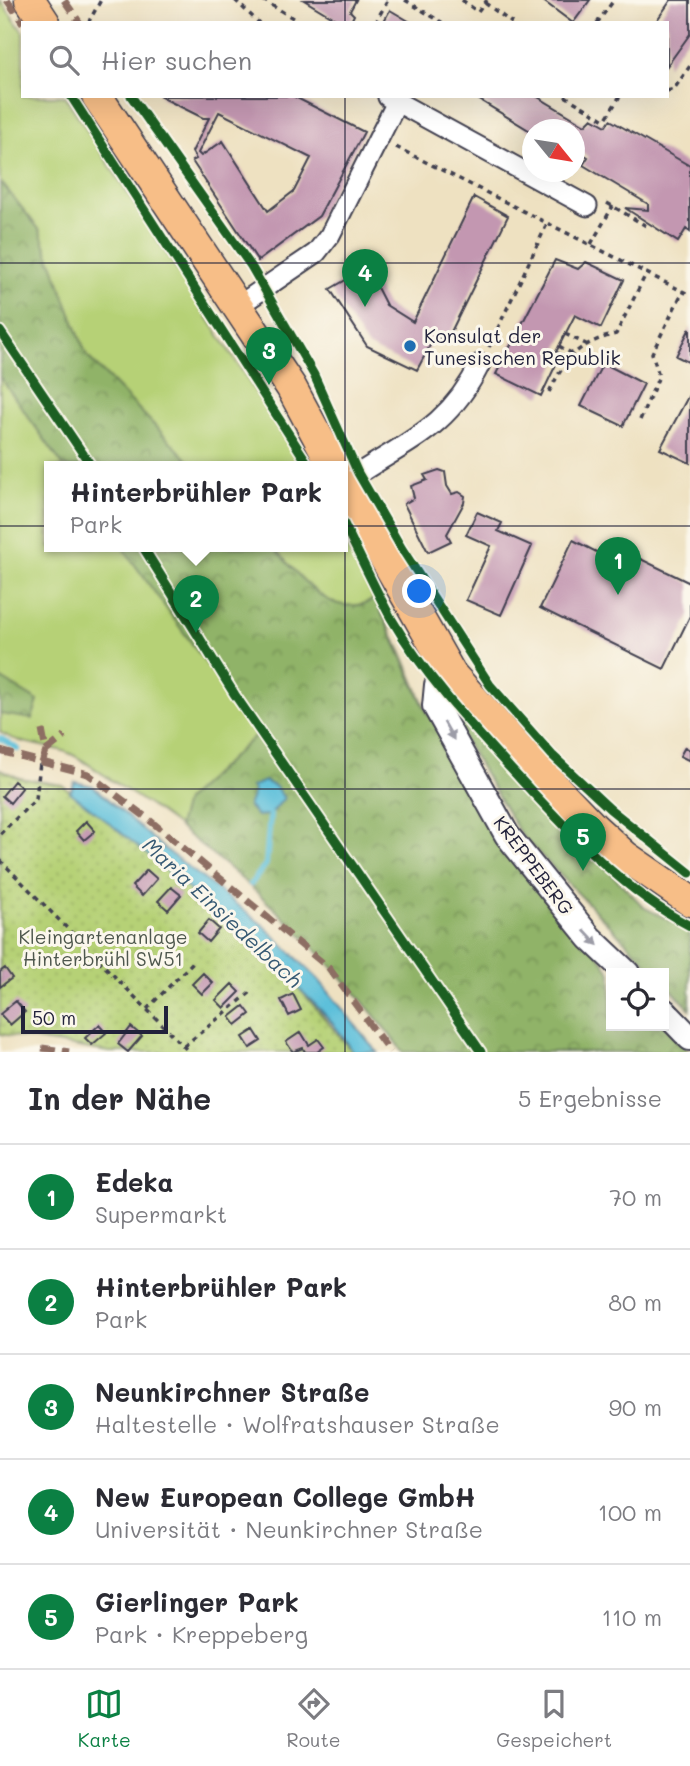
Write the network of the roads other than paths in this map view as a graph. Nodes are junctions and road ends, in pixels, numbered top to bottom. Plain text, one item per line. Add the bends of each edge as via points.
1 (30, 0) edge
2 (44, 21) edge
3 (98, 98) edge
4 (392, 99) edge
5 (587, 206) dead end
6 (238, 306) junction
7 (480, 364) road end
8 (331, 461) edge
9 (348, 481) edge
10 (348, 493) edge
11 (452, 674) junction
12 (690, 901) edge
13 (621, 968) edge
14 (669, 1016) edge
15 (690, 1038) edge

1 - 2 main road
3 - 6 main road
4 - 5 street
4 - 6 street via 330,235 316,253
6 - 8 main road via 291,387
7 - 9 street via 466,393 450,411 414,442
10 - 11 main road
11 - 12 main road via 593,827 625,856
11 -> 13 street, KREPPEBERG via 437,685 435,706 507,835 590,938
14 - 15 street

